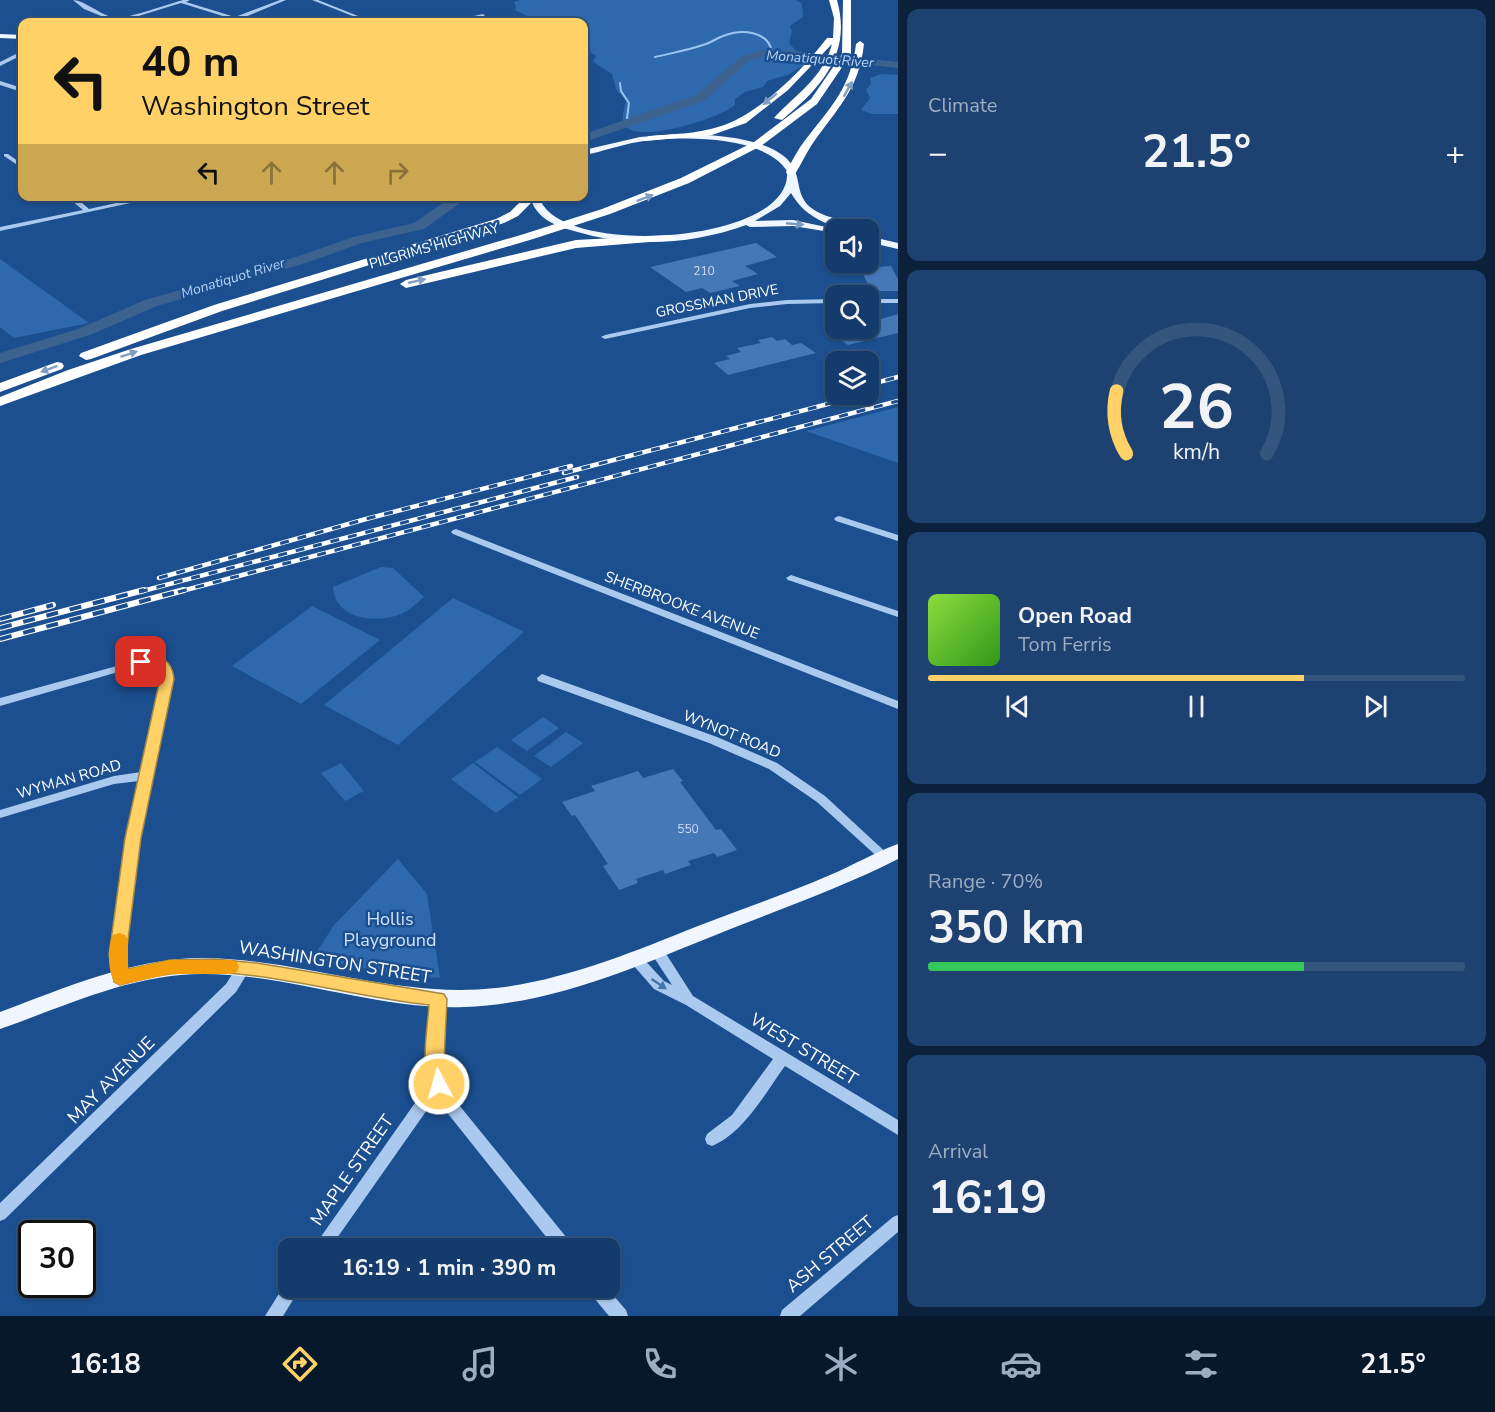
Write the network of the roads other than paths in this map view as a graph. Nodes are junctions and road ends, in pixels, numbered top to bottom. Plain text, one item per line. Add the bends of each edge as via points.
1 (75, 0) edge
2 (188, 0) edge
3 (284, 0) edge
4 (314, 0) edge
5 (833, 0) edge
6 (847, 0) edge
7 (180, 2) junction
8 (837, 14) junction
9 (851, 14) junction
10 (483, 15) dead end
11 (110, 18) edge
12 (127, 18) edge
13 (232, 18) edge
14 (238, 18) edge
15 (361, 18) edge
16 (468, 18) edge
17 (0, 36) edge
18 (18, 37) edge
19 (18, 55) edge
20 (853, 60) junction
21 (0, 64) edge
22 (0, 83) edge
23 (18, 89) edge
24 (649, 139) junction
25 (624, 142) junction
26 (588, 147) edge
27 (588, 152) edge
28 (6, 155) dead end
29 (18, 160) edge
30 (15, 161) junction
31 (18, 163) edge
32 (792, 176) junction
33 (75, 201) edge
34 (137, 201) edge
35 (528, 201) edge
36 (535, 201) edge
37 (88, 211) junction
38 (826, 219) edge
39 (825, 228) edge
40 (0, 229) edge
41 (720, 230) junction
42 (879, 234) edge
43 (670, 238) junction
44 (898, 239) edge
45 (879, 241) edge
46 (898, 246) edge
47 (825, 301) edge
48 (879, 301) edge
49 (898, 301) edge
50 (197, 333) junction
51 (605, 337) dead end
52 (84, 356) junction
53 (0, 388) edge
54 (0, 402) edge
55 (839, 519) dead end
56 (456, 532) dead end
57 (898, 538) edge
58 (791, 578) dead end
59 (898, 614) edge
60 (542, 678) dead end
61 (0, 702) edge
62 (898, 705) edge
63 (146, 776) junction
64 (0, 814) edge
65 (892, 854) edge
66 (656, 950) junction
67 (634, 958) junction
68 (243, 969) junction
69 (120, 977) junction
70 (438, 999) junction
71 (691, 1001) junction
72 (0, 1021) edge
73 (783, 1057) junction
74 (441, 1091) junction
75 (898, 1128) edge
76 (712, 1139) dead end
77 (0, 1214) edge
78 (898, 1222) edge
79 (328, 1238) edge
80 (557, 1238) edge
81 (285, 1298) edge
82 (605, 1298) edge
83 (273, 1316) edge
84 (620, 1316) edge
85 (788, 1316) edge

1 - 11 street
2 - 7 street
3 - 14 street
4 - 15 street
5 - 8 highway, PILGRIMS HIGHWAY
6 - 9 highway, PILGRIMS HIGHWAY
7 - 12 street
7 - 13 street
8 -> 24 highway via 833,35 815,62 735,125
8 - 52 highway, PILGRIMS HIGHWAY via 839,32 832,58 812,88 797,103 725,152 652,185 577,211
9 - 20 highway, PILGRIMS HIGHWAY
9 - 20 highway via 858,32
10 - 16 street
17 - 18 main road
19 - 21 street
32 -> 20 highway via 806,146 848,92
50 -> 20 highway, PILGRIMS HIGHWAY via 590,217 676,186 740,156 801,116
22 - 23 street
24 - 25 main road
24 - 32 main road via 694,137 735,141 775,155 784,161
25 - 26 main road
25 - 27 main road
28 - 30 street
29 - 30 street
30 - 31 street
32 - 38 main road via 797,200
32 - 41 main road via 785,195 770,210
33 - 37 street
34 - 37 street
35 - 52 highway via 500,220 204,313
36 - 43 main road via 544,214 578,230 625,238
37 - 40 street
41 -> 39 main road via 772,222
41 - 43 main road
42 - 44 main road
50 -> 43 highway via 570,244
45 - 46 main road
47 - 51 street, GROSSMAN DRIVE via 765,304
48 - 49 street
54 -> 50 highway, PILGRIMS HIGHWAY via 89,367
52 -> 53 highway, PILGRIMS HIGHWAY
55 - 57 street
56 - 62 street, SHERBROOKE AVENUE
58 - 59 street
60 - 65 street, WYNOT ROAD via 774,766 822,798
61 - 63 street via 146,661 162,664 167,679
63 - 64 street, WYMAN ROAD via 114,780
63 - 69 street via 121,920
65 - 66 main road, WASHINGTON STREET
66 - 67 main road, WASHINGTON STREET
66 - 71 street, WEST STREET
67 - 70 main road, WASHINGTON STREET via 531,990
67 -> 71 street, WEST STREET via 659,985
68 - 69 main road, WASHINGTON STREET via 184,966
68 - 70 main road, WASHINGTON STREET
68 - 77 street, MAY AVENUE via 231,988
69 - 72 main road, WASHINGTON STREET
70 - 74 street via 435,1062
71 - 73 street, WEST STREET
73 - 75 street, WEST STREET
73 - 76 street via 737,1120
74 - 79 street, MAPLE STREET via 422,1105
74 - 80 street
78 - 85 street, ASH STREET
81 - 83 street
82 - 84 street

